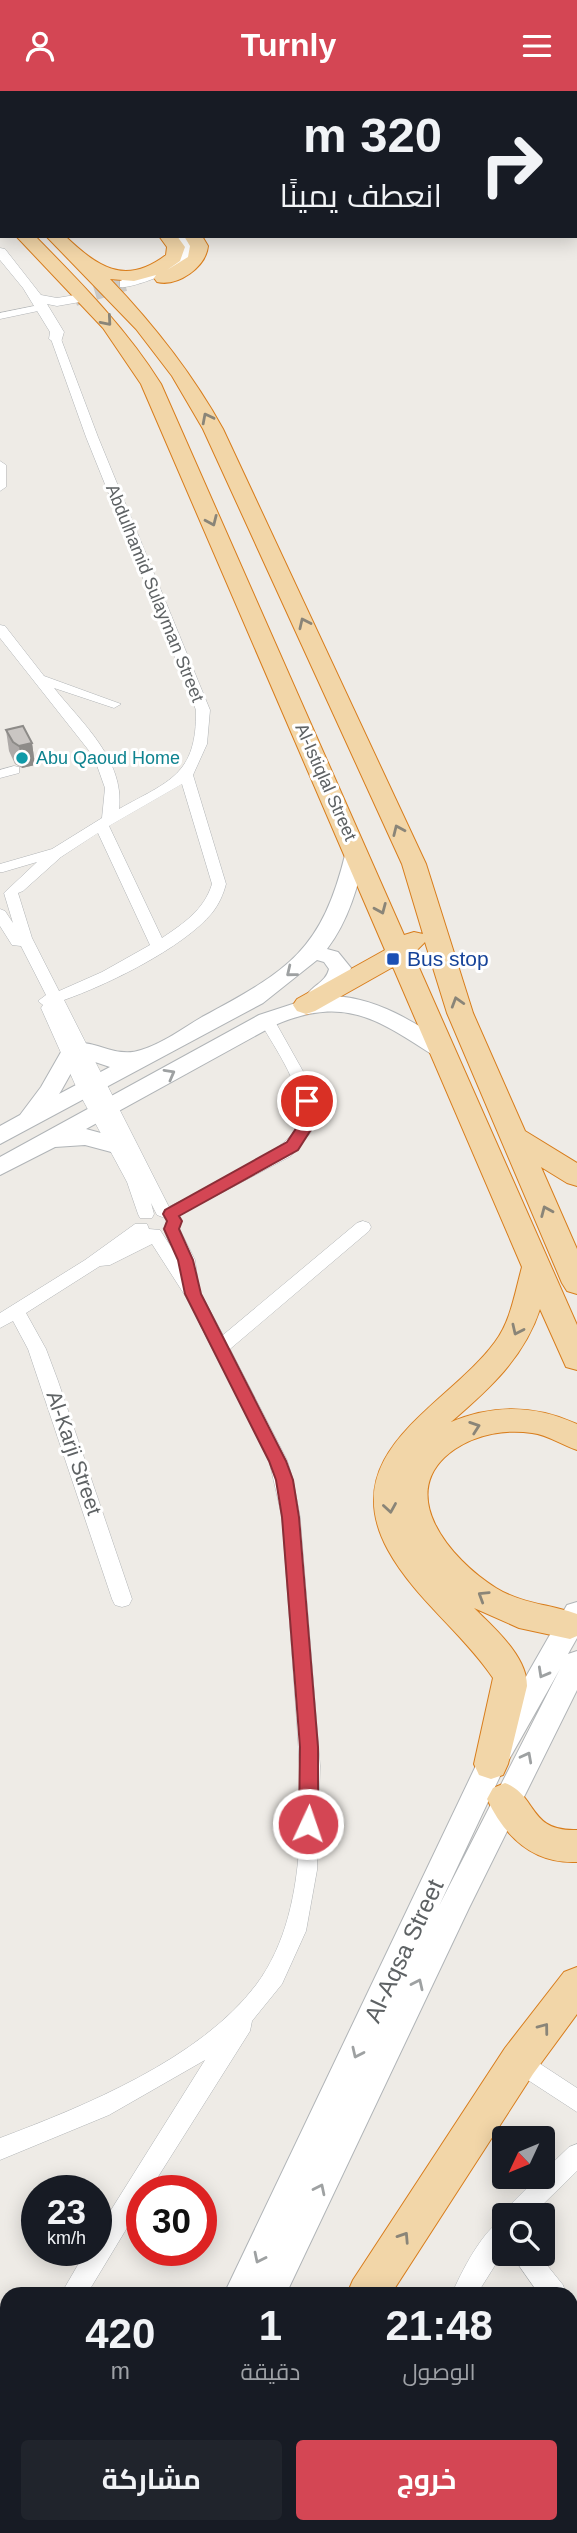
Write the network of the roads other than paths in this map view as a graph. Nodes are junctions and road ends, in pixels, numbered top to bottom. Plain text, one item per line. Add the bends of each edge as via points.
1 (27, 238) edge
2 (57, 238) edge
3 (169, 238) edge
4 (182, 238) edge
5 (194, 238) edge
6 (1, 256) edge
7 (87, 266) junction
8 (125, 284) tunnel mouth
9 (69, 300) tunnel mouth
10 (39, 306) junction
11 (134, 312) junction
12 (0, 316) edge
13 (56, 339) joint
14 (0, 465) edge
15 (0, 487) edge
16 (0, 629) edge
17 (41, 679) junction
18 (114, 704) dead end
19 (186, 775) junction
20 (105, 823) junction
21 (59, 850) junction
22 (356, 851) junction
23 (1, 868) edge
24 (10, 893) edge
25 (424, 894) junction
26 (0, 914) edge
27 (158, 945) junction
28 (314, 951) junction
29 (399, 953) junction
30 (51, 999) junction
31 (306, 1005) junction
32 (267, 1020) junction
33 (444, 1052) junction
34 (75, 1053) junction
35 (146, 1058) junction
36 (93, 1087) junction
37 (104, 1110) junction
38 (23, 1124) junction
39 (0, 1136) edge
40 (514, 1137) junction
41 (48, 1140) junction
42 (125, 1155) junction
43 (0, 1167) edge
44 (577, 1176) edge
45 (157, 1223) junction
46 (363, 1227) dead end
47 (537, 1265) junction
48 (576, 1274) edge
49 (8, 1316) edge
50 (219, 1348) junction
51 (577, 1359) edge
52 (577, 1438) edge
53 (122, 1599) dead end
54 (573, 1619) edge
55 (577, 1663) edge
56 (491, 1764) junction
57 (505, 1799) junction
58 (577, 1846) edge
59 (577, 1983) edge
60 (258, 2001) junction
61 (519, 2061) junction
62 (577, 2101) edge
63 (0, 2149) edge
64 (577, 2155) edge
65 (528, 2203) edge
66 (492, 2248) edge
67 (532, 2266) edge
68 (77, 2287) edge
69 (244, 2287) edge
70 (271, 2287) edge
71 (372, 2287) edge
72 (468, 2287) edge
73 (549, 2287) edge

1 -> 22 highway, Al-Istiqlal Street via 103,316 141,365 313,772
2 - 7 highway
3 - 7 highway via 176,247 174,257 136,275 111,276
4 - 8 street via 188,247 182,259
5 - 11 highway via 199,246 196,259 135,292 130,301
6 - 10 street
7 - 11 highway
9 - 10 street
10 - 12 street
10 - 13 street
25 -> 11 highway via 351,723 204,411
13 - 19 street, Abdulhamid Sulayman Street via 203,710 204,733
14 - 15 street
16 - 17 street
17 - 18 street
17 - 20 street via 102,756 114,801
19 - 20 street
19 - 27 street via 219,884 205,912
20 - 21 street
20 - 27 street
21 - 23 street
21 - 24 street
22 - 28 main road via 342,908
22 -> 29 highway, Al-Istiqlal Street
23 - 24 street via 19,877
24 - 30 street
25 - 29 highway via 417,905 417,933
40 -> 25 highway via 460,1013
26 - 30 street
27 - 30 street
28 - 31 main road via 335,960 341,972
28 -> 35 main road via 262,993
29 - 31 highway
29 - 33 highway, Al-Istiqlal Street
30 - 34 street
31 - 32 main road
31 - 33 main road via 366,1007
37 -> 32 main road
32 - 45 street via 307,1101 303,1132 285,1152
33 - 47 highway, Al-Istiqlal Street
34 - 35 main road via 111,1060
34 - 36 street
34 - 38 main road
35 - 36 main road
36 - 37 street
36 - 38 main road
37 - 41 main road
37 - 42 street
37 - 42 street
38 - 39 main road
40 - 44 highway
48 -> 40 highway
41 - 42 main road via 85,1137
41 - 43 main road
42 - 45 street
45 - 49 street via 125,1253 91,1264
45 - 50 street
46 - 50 street
47 - 51 highway, Al-Istiqlal Street
47 -> 56 highway via 515,1337 504,1354 412,1443 393,1473 388,1493 390,1515 408,1556 510,1675
49 - 53 street, Al-Karji Street via 37,1349
50 - 60 street via 284,1480 310,1766 302,1902 294,1933
54 -> 52 highway via 536,1619 478,1594 431,1548 416,1521 413,1496 418,1471 433,1451 474,1426 496,1420 533,1421
54 -> 56 main road, Al-Aqsa Street
57 -> 55 main road, Al-Aqsa Street
56 -> 69 main road, Al-Aqsa Street
57 - 58 highway via 518,1823 531,1835 555,1845
70 -> 57 main road, Al-Aqsa Street
61 -> 59 highway
60 - 63 street via 195,2053 139,2086 82,2117
60 - 68 street
61 - 62 street
71 -> 61 highway
64 - 65 street
66 - 72 street
67 - 73 street

